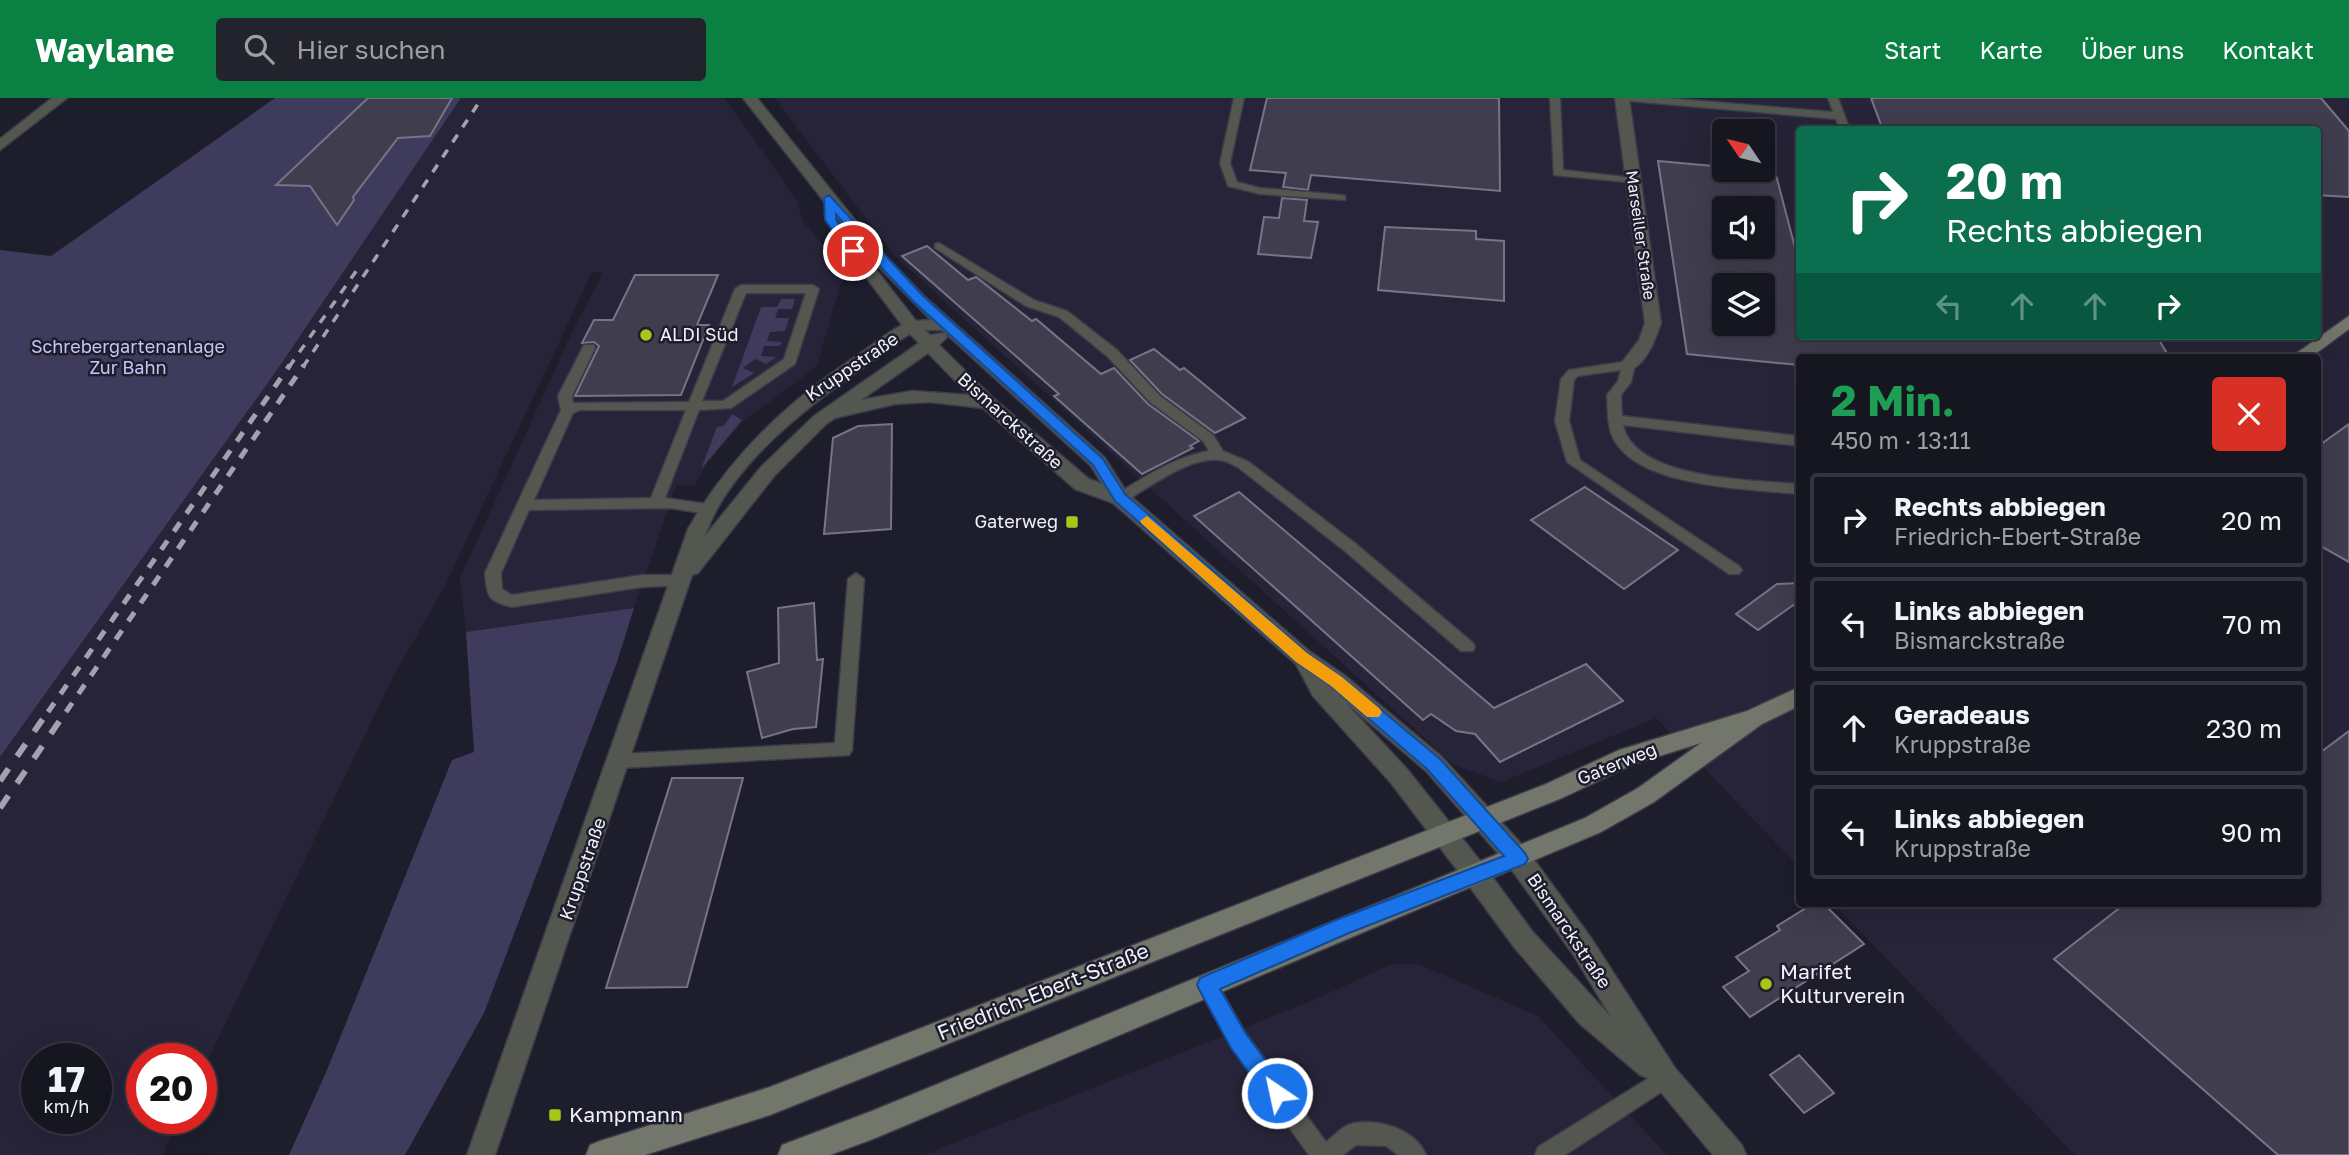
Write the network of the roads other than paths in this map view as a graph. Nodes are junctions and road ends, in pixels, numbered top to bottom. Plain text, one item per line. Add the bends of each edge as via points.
1 (60, 98) edge
2 (750, 98) edge
3 (1239, 98) edge
4 (1555, 98) edge
5 (1622, 98) edge
6 (1630, 98) edge
7 (1833, 98) edge
8 (1840, 116) junction
9 (1844, 126) edge
10 (0, 146) edge
11 (1634, 181) junction
12 (829, 198) junction
13 (1340, 198) dead end
14 (939, 246) dead end
15 (2349, 321) edge
16 (947, 326) junction
17 (912, 327) junction
18 (930, 346) junction
19 (589, 348) dead end
20 (2304, 354) edge
21 (1629, 365) junction
22 (988, 403) junction
23 (694, 406) junction
24 (568, 410) junction
25 (820, 420) junction
26 (1616, 420) junction
27 (1796, 441) edge
28 (1218, 454) junction
29 (1796, 489) edge
30 (1120, 498) junction
31 (656, 504) junction
32 (523, 505) junction
33 (708, 509) junction
34 (1734, 570) dead end
35 (856, 579) dead end
36 (681, 581) junction
37 (1466, 646) dead end
38 (1301, 657) junction
39 (1796, 697) edge
40 (1754, 718) junction
41 (620, 761) junction
42 (1482, 818) junction
43 (1444, 834) junction
44 (1518, 859) junction
45 (1476, 875) junction
46 (1207, 985) junction
47 (1665, 1078) junction
48 (481, 1155) edge
49 (600, 1155) edge
50 (792, 1155) edge
51 (1324, 1155) edge
52 (1415, 1155) edge
53 (1546, 1155) edge
54 (1732, 1155) edge

1 - 10 street
2 - 12 street, Kruppstraße
3 - 13 lane via 1225,163 1232,184
4 - 11 lane via 1558,173
5 - 11 street, Marseiller Straße
6 - 8 lane
7 - 8 lane
8 - 9 lane
11 - 21 street, Marseiller Straße via 1653,323 1647,341
12 - 16 street, Kruppstraße via 869,248
12 - 17 street, Kruppstraße via 831,220
14 - 28 lane via 1030,303 1063,314 1112,353 1155,400 1208,438
15 - 20 main road
16 - 17 street, Kruppstraße
16 - 18 street, Kruppstraße
16 - 30 street, Bismarckstraße via 1098,462
17 - 18 street, Bismarckstraße
17 - 33 street, Kruppstraße via 785,415 752,449
18 - 22 street, Bismarckstraße
18 - 25 street, Kruppstraße
19 - 24 lane via 565,396
21 - 26 lane via 1614,395
21 - 34 lane via 1574,373 1568,379 1562,421 1574,462
22 - 25 street, Kruppstraße via 908,394
22 - 30 street, Bismarckstraße via 1082,484
23 - 23 lane via 741,289 813,289 790,361 726,405
23 - 24 lane via 578,406
23 - 31 lane
24 - 32 lane
25 - 36 street, Kruppstraße via 768,471
26 - 27 lane
26 - 29 lane via 1621,440 1630,450 1666,470
28 - 30 lane via 1187,463
28 - 37 lane via 1244,465
30 - 38 street, Bismarckstraße
31 - 32 lane
31 - 33 lane
32 - 36 lane via 493,573 494,591 500,598 512,601 642,581
33 - 36 street, Kruppstraße
35 - 41 lane via 843,750
36 - 41 street, Kruppstraße
38 - 42 street, Bismarckstraße via 1434,764
38 - 43 street, Bismarckstraße via 1321,690
39 - 40 main road, Gaterweg
40 - 42 main road, Gaterweg via 1627,757
40 - 44 main road, Gaterweg via 1646,795
41 - 48 street, Kruppstraße
42 - 43 main road, Friedrich-Ebert-Straße
42 - 44 street, Bismarckstraße
43 - 45 street, Bismarckstraße
43 - 49 main road, Friedrich-Ebert-Straße via 770,1101
44 - 45 main road
44 - 47 street, Bismarckstraße via 1582,946
45 - 46 main road
45 - 47 street, Bismarckstraße via 1523,939 1588,1014
46 - 50 main road
46 - 51 lane via 1239,1041
47 - 53 lane
47 - 54 street, Bismarckstraße
51 - 52 lane via 1353,1134 1390,1135

